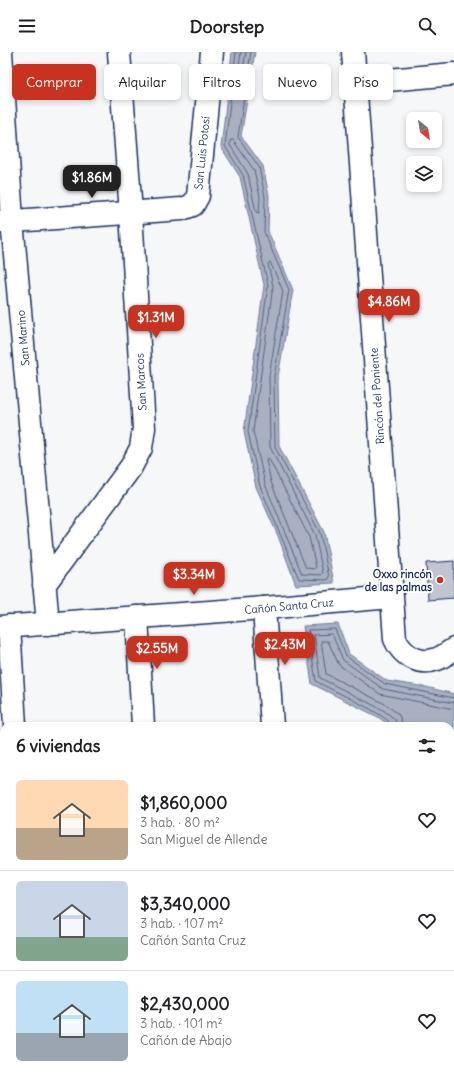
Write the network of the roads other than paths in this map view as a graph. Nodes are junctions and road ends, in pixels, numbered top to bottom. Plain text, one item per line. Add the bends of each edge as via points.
1 (1, 52) edge
2 (119, 52) edge
3 (212, 52) edge
4 (353, 52) edge
5 (354, 64) edge
6 (454, 74) edge
7 (393, 79) edge
8 (356, 100) edge
9 (131, 213) junction
10 (6, 222) edge
11 (44, 585) junction
12 (391, 597) junction
13 (264, 608) junction
14 (137, 617) junction
15 (48, 624) junction
16 (4, 626) edge
17 (454, 649) edge
18 (15, 722) edge
19 (143, 722) edge
20 (272, 722) edge

1 - 10 street, San Marino
2 - 9 street, San Marcos
3 - 9 street, San Luis Potosí via 198,196 193,205 182,209
4 - 5 street, Rincón del Poniente
6 - 7 street
8 - 12 street, Rincón del Poniente
9 - 10 street
9 - 11 street, San Marcos via 144,428 141,448 131,467
10 - 11 street, San Marino
11 - 15 street, San Marino
12 - 13 street, Cañón Santa Cruz
12 - 17 street via 395,639 408,657 422,661 436,659
13 - 14 street, Cañón Santa Cruz
13 - 20 street
14 - 15 street, Cañón Santa Cruz
14 - 19 street
15 - 16 street, Cañón Santa Cruz
16 - 18 street

